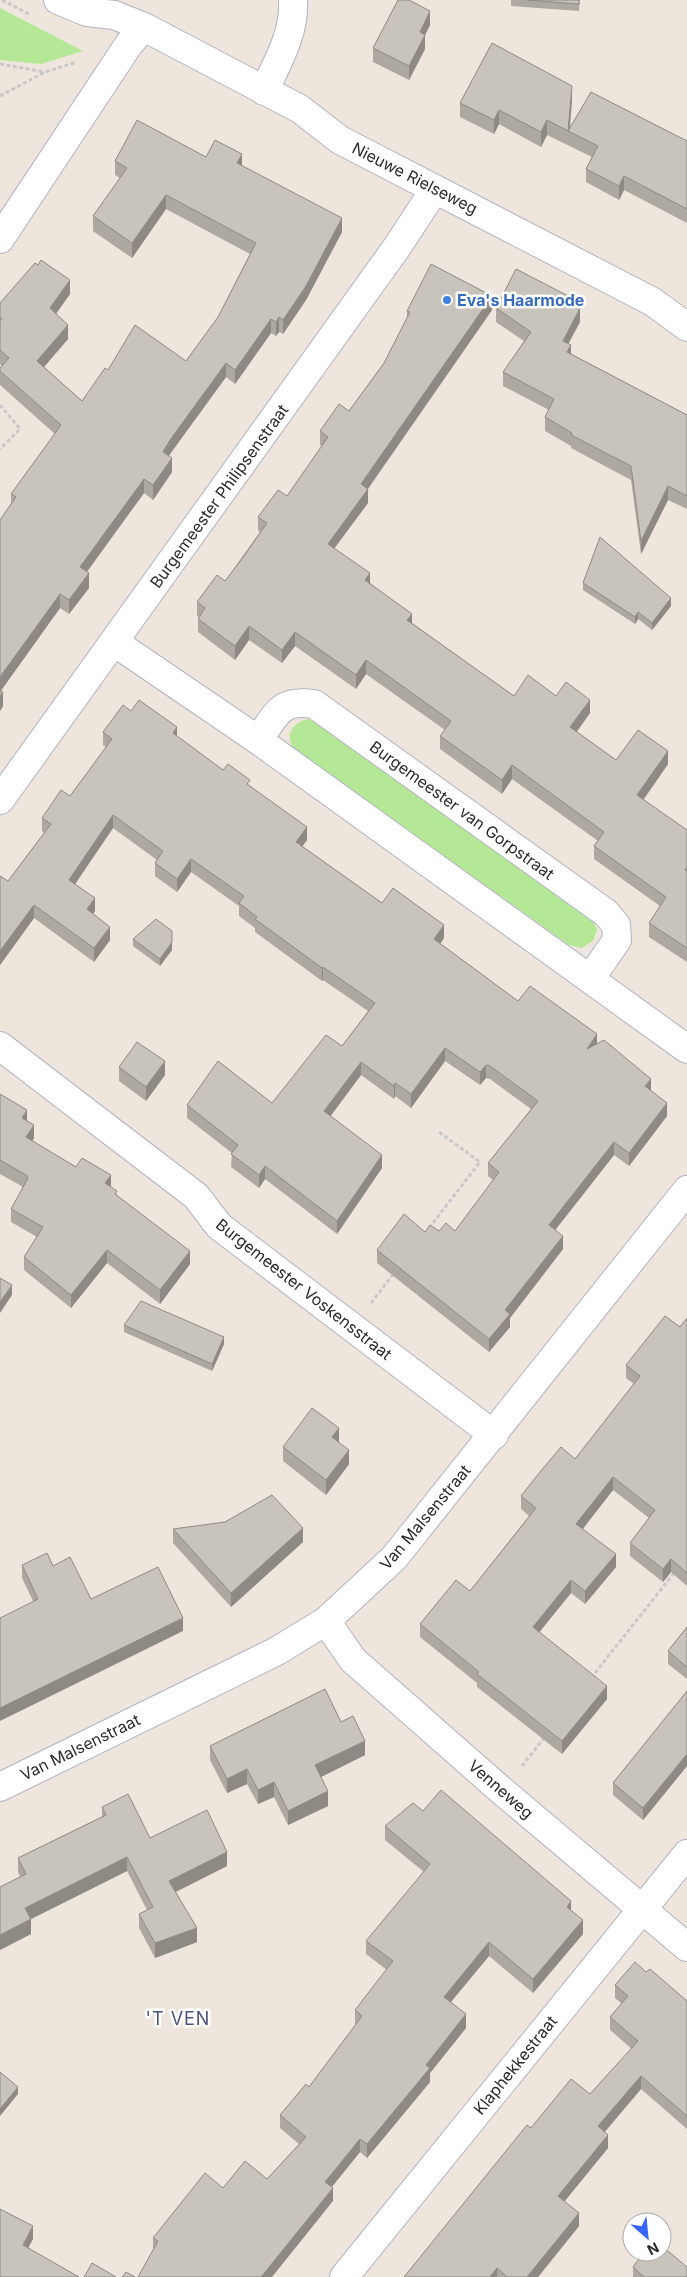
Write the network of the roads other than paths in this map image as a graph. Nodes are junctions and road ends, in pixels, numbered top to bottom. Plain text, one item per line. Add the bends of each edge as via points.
1 (58, 0) edge
2 (293, 0) edge
3 (136, 35) junction
4 (264, 90) junction
5 (435, 189) junction
6 (0, 240) edge
7 (687, 327) edge
8 (114, 642) junction
9 (258, 740) junction
10 (0, 800) edge
11 (590, 979) junction
12 (0, 1046) edge
13 (687, 1049) edge
14 (687, 1190) edge
15 (494, 1435) junction
16 (326, 1621) junction
17 (0, 1787) edge
18 (687, 1854) edge
19 (642, 1909) junction
20 (687, 1947) edge
21 (344, 2277) edge

1 - 3 street, Nieuwe Rielseweg via 87,12 114,15
2 - 4 street via 290,34
3 - 4 street, Nieuwe Rielseweg
3 - 6 street
4 - 5 street, Nieuwe Rielseweg via 300,109 340,140
5 - 7 street, Nieuwe Rielseweg via 653,302
5 - 8 street, Burgemeester Philipsenstraat via 397,247
8 - 9 street
8 - 10 street, Burgemeester Philipsenstraat
9 - 11 street
9 - 11 street, Burgemeester van Gorpstraat via 282,707 298,702 314,704 598,907 616,925 617,940
11 - 13 street
12 - 15 street, Burgemeester Voskensstraat via 196,1196 219,1226
14 - 15 street, Van Malsenstraat
15 - 16 street, Van Malsenstraat via 394,1558
16 - 17 street, Van Malsenstraat via 276,1651
16 - 19 street, Venneweg via 353,1660
18 - 19 street, Klaphekkestraat
19 - 20 street, Venneweg
19 - 21 street, Klaphekkestraat

